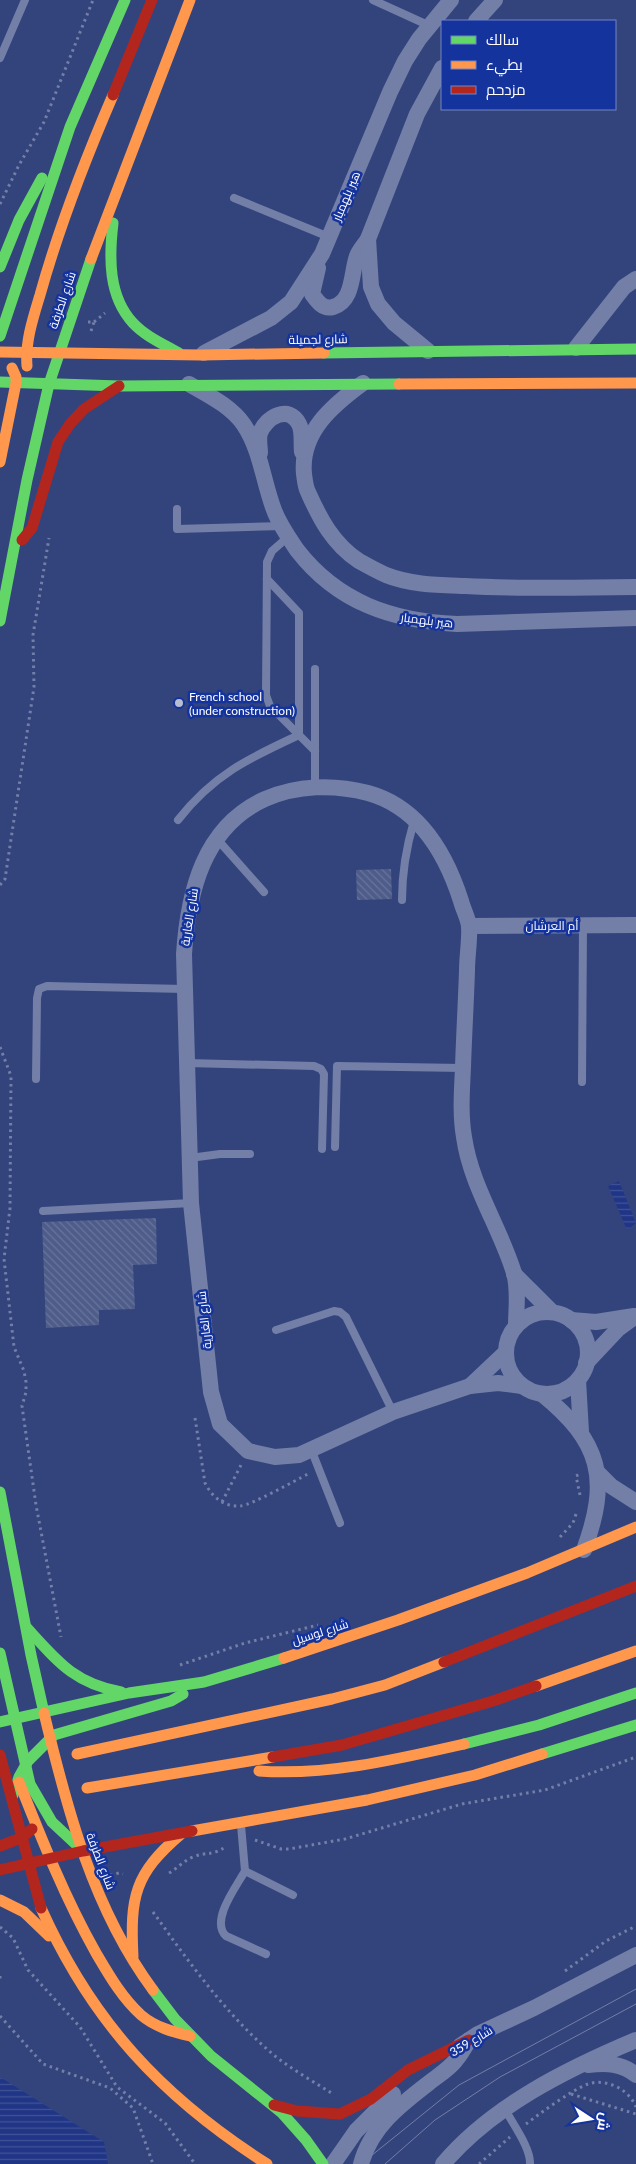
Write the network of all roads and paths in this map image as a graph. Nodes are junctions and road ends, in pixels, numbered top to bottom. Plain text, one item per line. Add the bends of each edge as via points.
1 (24, 0) edge
2 (93, 0) edge
3 (125, 0) edge
4 (152, 0) edge
5 (190, 0) edge
6 (373, 0) edge
7 (451, 0) edge
8 (494, 0) edge
9 (477, 20) edge
10 (430, 26) junction
11 (0, 58) edge
12 (441, 70) edge
13 (70, 126) junction
14 (124, 170) junction
15 (234, 198) dead end
16 (0, 204) edge
17 (329, 237) junction
18 (368, 239) junction
19 (322, 254) junction
20 (0, 267) edge
21 (636, 279) edge
22 (0, 336) edge
23 (576, 348) junction
24 (636, 349) edge
25 (428, 351) junction
26 (0, 353) edge
27 (26, 353) junction
28 (180, 353) junction
29 (59, 354) junction
30 (201, 355) junction
31 (0, 382) edge
32 (636, 382) edge
33 (16, 383) junction
34 (49, 384) junction
35 (189, 384) junction
36 (363, 384) junction
37 (119, 386) junction
38 (260, 456) junction
39 (0, 462) edge
40 (303, 462) junction
41 (177, 510) dead end
42 (50, 532) dead end
43 (285, 532) junction
44 (13, 550) junction
45 (267, 579) junction
46 (636, 587) edge
47 (636, 618) edge
48 (0, 621) edge
49 (315, 669) dead end
50 (299, 735) junction
51 (315, 751) junction
52 (315, 786) junction
53 (415, 819) junction
54 (178, 820) dead end
55 (216, 838) junction
56 (0, 885) edge
57 (264, 892) dead end
58 (402, 900) dead end
59 (583, 925) junction
60 (636, 925) edge
61 (469, 926) junction
62 (185, 989) junction
63 (0, 1047) edge
64 (187, 1063) junction
65 (463, 1068) junction
66 (36, 1079) dead end
67 (582, 1082) dead end
68 (335, 1147) dead end
69 (322, 1149) dead end
70 (250, 1154) dead end
71 (190, 1158) junction
72 (191, 1203) junction
73 (43, 1211) dead end
74 (514, 1274) junction
75 (552, 1312) junction
76 (636, 1316) edge
77 (571, 1320) junction
78 (516, 1326) junction
79 (276, 1330) dead end
80 (506, 1353) junction
81 (586, 1363) junction
82 (578, 1380) junction
83 (470, 1386) junction
84 (522, 1386) junction
85 (542, 1394) junction
86 (393, 1412) junction
87 (195, 1418) dead end
88 (581, 1432) junction
89 (312, 1449) junction
90 (248, 1451) junction
91 (597, 1469) junction
92 (311, 1473) dead end
93 (0, 1492) edge
94 (222, 1502) junction
95 (636, 1502) edge
96 (579, 1503) dead end
97 (578, 1510) dead end
98 (340, 1523) dead end
99 (636, 1527) edge
100 (558, 1538) dead end
101 (584, 1550) junction
102 (636, 1586) edge
103 (327, 1622) dead end
104 (508, 1624) dead end
105 (25, 1626) junction
106 (61, 1639) dead end
107 (636, 1651) edge
108 (0, 1653) edge
109 (172, 1667) dead end
110 (204, 1682) junction
111 (384, 1685) junction
112 (129, 1693) junction
113 (636, 1693) edge
114 (44, 1712) junction
115 (14, 1719) junction
116 (0, 1722) edge
117 (636, 1725) edge
118 (50, 1738) junction
119 (0, 1749) edge
120 (77, 1754) dead end
121 (0, 1755) edge
122 (636, 1756) edge
123 (55, 1759) junction
124 (25, 1764) junction
125 (223, 1765) junction
126 (18, 1779) junction
127 (88, 1788) dead end
128 (12, 1799) junction
129 (45, 1813) junction
130 (241, 1823) junction
131 (36, 1826) junction
132 (182, 1834) junction
133 (21, 1838) junction
134 (243, 1842) junction
135 (0, 1846) edge
136 (83, 1851) junction
137 (50, 1859) junction
138 (27, 1864) junction
139 (0, 1870) edge
140 (245, 1871) junction
141 (166, 1875) dead end
142 (92, 1880) junction
143 (140, 1880) junction
144 (293, 1895) dead end
145 (0, 1900) edge
146 (147, 1905) dead end
147 (0, 1927) edge
148 (58, 1944) junction
149 (266, 1954) dead end
150 (636, 1955) edge
151 (133, 1963) junction
152 (0, 2016) edge
153 (193, 2037) junction
154 (469, 2040) junction
155 (636, 2040) edge
156 (581, 2065) junction
157 (636, 2075) edge
158 (125, 2094) junction
159 (122, 2098) junction
160 (270, 2103) junction
161 (636, 2107) edge
162 (504, 2109) junction
163 (340, 2114) junction
164 (636, 2114) edge
165 (249, 2153) junction
166 (153, 2164) edge
167 (195, 2164) edge
168 (255, 2164) edge
169 (267, 2164) edge
170 (323, 2164) edge
171 (333, 2164) edge
172 (361, 2164) edge
173 (443, 2164) edge
174 (530, 2164) edge

1 - 11 lane
2 - 16 path via 44,122
3 - 13 main road
4 - 27 main road via 59,232 36,306
5 - 14 main road, شارع الطرفة
6 - 10 lane
7 - 10 street, هير بلهمبار
8 - 9 street
10 - 17 street, هير بلهمبار via 405,61 390,92
12 - 18 street via 417,114
13 - 20 main road via 19,220
13 - 22 main road
14 - 28 main road via 110,255 116,295 133,322 152,338
14 - 29 main road, شارع الطرفة
15 - 17 lane
17 - 19 street, هير بلهمبار
18 - 19 street via 358,254 345,298 331,308 319,304 312,294
18 - 25 street via 371,288 378,304 394,323
19 - 30 street, هير بلهمبار via 291,302 271,318
21 - 23 street via 624,287
23 - 24 main road, شارع لجميلة
23 - 25 main road, شارع لجميلة
25 - 30 main road, شارع لجميلة
26 - 27 main road, شارع لجميلة
26 - 33 main road via 11,367
27 - 29 main road, شارع لجميلة
27 - 34 main road via 28,373 35,380
28 - 29 main road, شارع لجميلة
28 - 30 main road, شارع لجميلة
29 - 34 main road, شارع الطرفة
31 - 33 main road
32 - 36 main road
33 - 34 main road
33 - 39 main road
34 - 37 main road
34 - 44 main road, شارع الطرفة
35 - 36 main road
35 - 37 main road
35 - 38 street, هير بلهمبار via 230,409 244,424
36 - 40 street via 338,402 322,419 312,433
37 - 44 main road via 84,409 58,442 32,528
38 - 40 street via 262,428 276,414 285,414 300,425
38 - 43 street, هير بلهمبار via 275,513
40 - 46 street via 306,488 322,522 336,542 358,560 387,575 423,584 506,588
41 - 43 lane via 177,529
42 - 56 path via 33,636 34,687 29,726 5,880
43 - 45 lane via 267,558
43 - 47 street, هير بلهمبار via 307,562 345,594 373,609 405,619 457,624
44 - 48 main road, شارع الطرفة
45 - 50 lane via 298,613
45 - 50 lane via 266,695 270,706
49 - 51 lane
50 - 51 lane
50 - 54 lane via 257,754 216,780
51 - 52 lane
52 - 53 street, شارع الغارية via 380,796
52 - 55 street, شارع الغارية via 266,799 239,814
53 - 58 lane via 402,871
53 - 61 street, شارع الغارية via 444,855
55 - 57 lane
55 - 62 street, شارع الغارية via 196,879 189,904 184,954
59 - 60 street, أم العرشان
59 - 61 street, أم العرشان
59 - 67 lane
61 - 65 street, شارع الغارية
62 - 64 street, شارع الغارية
62 - 66 lane via 47,986 39,989
63 - 106 path via 11,1076 10,1208 5,1269 14,1347 26,1382 22,1406 36,1505
64 - 69 lane via 314,1066 321,1069 324,1074
64 - 71 street, شارع الغارية
65 - 68 lane via 337,1066
65 - 74 street, شارع الغارية via 464,1137 470,1163
70 - 71 lane
71 - 72 street, شارع الغارية
72 - 73 lane
72 - 90 street, شارع الغارية via 211,1392 220,1424
74 - 75 street, شارع الغارية
74 - 78 street, شارع الغارية
75 - 77 street
75 - 78 street via 528,1316
76 - 77 street via 596,1322
76 - 81 street via 614,1333
77 - 81 street via 583,1334
78 - 80 street via 507,1343
79 - 86 lane via 334,1311 340,1312 346,1317
80 - 83 street, شارع الغارية
80 - 84 street via 507,1365
81 - 82 street
82 - 85 street via 561,1391
82 - 88 street
83 - 84 street, شارع الغارية via 498,1383
83 - 86 street, شارع الغارية
84 - 85 street
85 - 88 street
86 - 89 street, شارع الغارية
87 - 94 path via 206,1483 209,1492
88 - 91 street
89 - 90 street, شارع الغارية via 299,1455 275,1457
89 - 98 lane
90 - 94 path
91 - 95 street via 618,1491
91 - 96 path via 576,1476
91 - 101 street via 596,1505
92 - 94 path via 246,1504
93 - 105 main road, شارع الطرفة
97 - 100 path via 573,1523
99 - 101 main road, شارع لوسيل
101 - 110 main road, شارع لوسيل via 398,1620
102 - 111 main road
103 - 109 path via 245,1643
104 - 111 main road via 435,1656
105 - 112 main road via 70,1673 98,1687
105 - 114 main road, شارع الطرفة
107 - 125 main road via 493,1701 342,1745
108 - 115 main road
110 - 112 main road, شارع لوسيل
110 - 118 main road via 171,1701
111 - 120 main road
112 - 114 main road, شارع لوسيل
113 - 125 main road via 519,1732 411,1756 295,1772 266,1772
114 - 115 main road, شارع لوسيل
114 - 118 main road, شارع الطرفة
115 - 116 main road, شارع لوسيل
115 - 124 main road
117 - 130 main road via 475,1775 367,1800
118 - 123 main road, شارع الطرفة
118 - 124 main road
119 - 126 main road
121 - 128 main road
122 - 134 path via 545,1790 462,1804 344,1839 289,1849 253,1840
123 - 129 main road
123 - 136 main road, شارع الطرفة
124 - 126 main road
124 - 129 main road via 30,1784
125 - 127 main road
126 - 128 main road
126 - 131 main road
128 - 133 main road
129 - 131 main road
129 - 136 main road
130 - 132 main road
130 - 134 lane
131 - 133 main road
131 - 137 main road
132 - 136 main road
132 - 143 main road via 146,1868
133 - 135 main road
133 - 138 main road
134 - 140 lane
134 - 141 path via 229,1845 214,1854 191,1858
136 - 137 main road
136 - 142 main road, شارع الطرفة
137 - 138 main road
137 - 153 main road via 80,1924 106,1971 125,1997 141,2015
138 - 139 main road
138 - 148 main road via 38,1900
140 - 144 lane
140 - 149 lane via 222,1912 220,1925 226,1936
142 - 143 path via 119,1873
142 - 151 main road, شارع الطرفة
143 - 151 main road via 132,1911
145 - 148 main road via 24,1912
146 - 163 path via 241,2023 275,2056 338,2097
147 - 158 path via 13,1938 28,1970 80,2027 110,2078
148 - 165 main road via 106,2022 135,2058 196,2114
150 - 154 street, شارع 359
151 - 153 main road, شارع الطرفة via 175,2019
152 - 159 path via 43,2064 110,2088
153 - 160 main road, شارع الطرفة via 211,2056
154 - 163 main road via 408,2070 371,2099
154 - 171 street, شارع 359 via 394,2093 356,2131
154 - 172 street via 447,2069 405,2101 382,2124 371,2138
155 - 156 street
156 - 157 street via 611,2064
156 - 162 street
158 - 159 path
158 - 167 path via 165,2123
159 - 166 path via 134,2108
160 - 163 main road via 297,2111
160 - 170 main road, شارع الطرفة via 294,2124
161 - 164 path via 625,2092 606,2083 588,2084 570,2094
162 - 173 street via 459,2145
162 - 174 lane via 527,2149
165 - 168 main road
165 - 169 main road

